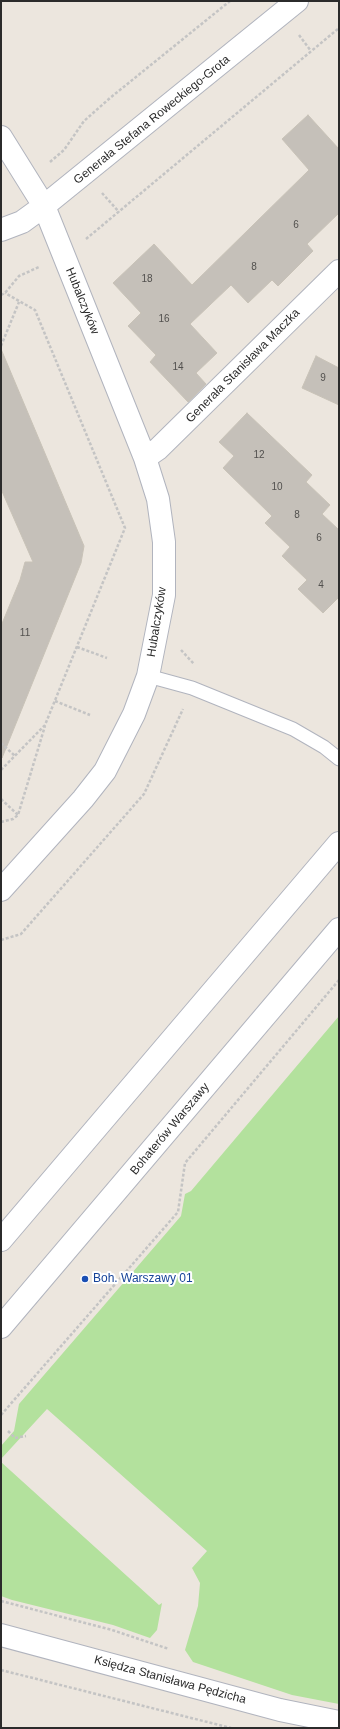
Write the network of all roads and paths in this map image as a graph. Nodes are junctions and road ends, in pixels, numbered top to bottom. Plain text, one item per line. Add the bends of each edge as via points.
1 (230, 1) edge
2 (297, 1) edge
3 (339, 28) edge
4 (1, 137) edge
5 (27, 178) junction
6 (44, 206) junction
7 (1, 230) edge
8 (64, 256) junction
9 (339, 271) edge
10 (5, 294) junction
11 (1, 295) edge
12 (19, 302) junction
13 (1, 346) edge
14 (145, 458) junction
15 (77, 647) junction
16 (107, 658) dead end
17 (148, 676) junction
18 (55, 701) junction
19 (90, 715) dead end
20 (45, 725) junction
21 (1, 743) edge
22 (15, 756) junction
23 (339, 759) edge
24 (1, 770) edge
25 (1, 798) edge
26 (18, 815) junction
27 (1, 822) edge
28 (339, 842) edge
29 (1, 890) edge
30 (339, 929) edge
31 (339, 980) edge
32 (1, 1240) edge
33 (1, 1327) edge
34 (1, 1415) edge
35 (8, 1431) dead end
36 (26, 1436) dead end
37 (1, 1600) edge
38 (1, 1635) edge
39 (169, 1650) dead end
40 (1, 1670) edge
41 (339, 1722) edge
42 (232, 1728) edge

1 - 5 path via 110,98 84,121 64,150
2 - 6 street, Generała Stefana Roweckiego-Grota
3 - 8 path
4 - 5 street, Hubalczyków
5 - 6 street, Hubalczyków
6 - 7 street, Generała Stefana Roweckiego-Grota via 22,222
6 - 8 street, Hubalczyków
8 - 10 path via 19,276
8 - 14 street, Hubalczyków
9 - 14 street, Generała Stanisława Maczka via 158,449
10 - 11 path
10 - 12 path
12 - 13 path
12 - 15 path via 35,310 126,528
14 - 17 street, Hubalczyków via 158,498 164,542 164,595
15 - 16 path
15 - 18 path
17 - 23 lane via 192,688 293,729
17 - 29 street, Hubalczyków via 134,714 105,771
18 - 19 path
18 - 20 path
20 - 22 path
20 - 26 path
21 - 22 path
22 - 24 path
25 - 26 path
26 - 27 path
28 - 32 street
30 - 33 street, Bohaterów Warszawy
31 - 34 path via 185,1164 178,1212
35 - 36 path via 15,1438
37 - 39 path via 112,1630
38 - 41 street, Księdza Stanisława Pędzicha via 280,1710
40 - 42 path

